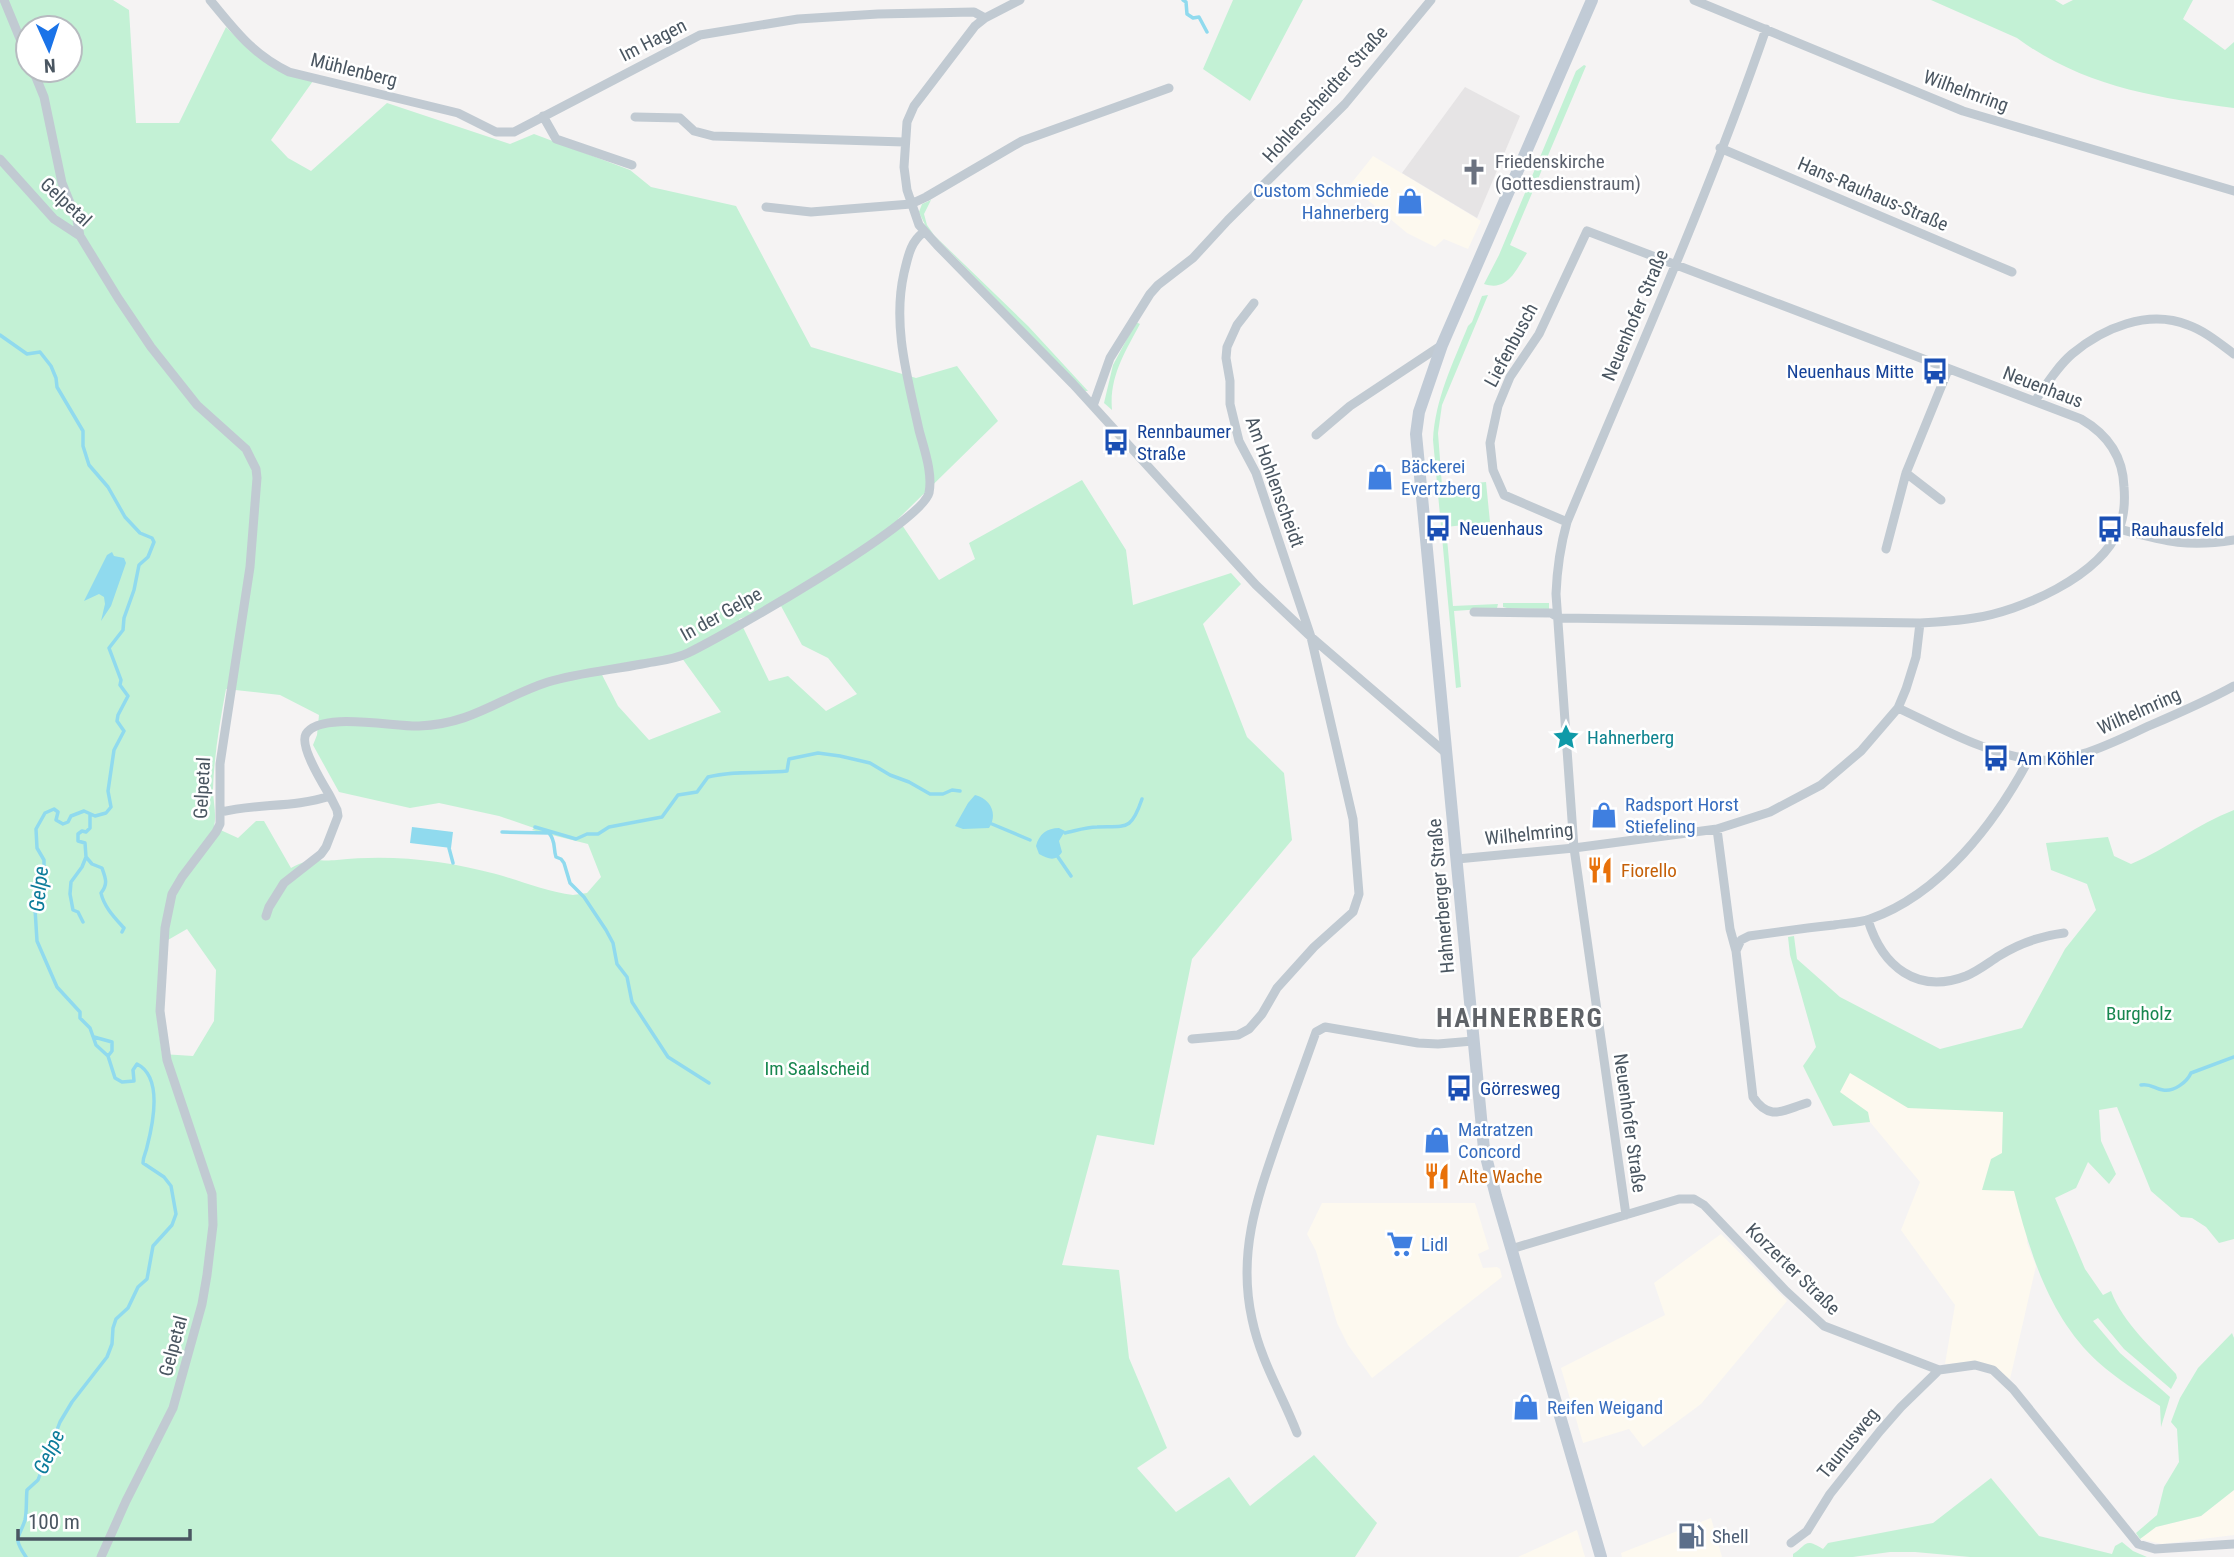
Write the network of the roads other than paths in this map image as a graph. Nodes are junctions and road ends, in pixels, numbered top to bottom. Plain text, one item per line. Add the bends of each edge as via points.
1 (4, 0) edge
2 (210, 0) edge
3 (1020, 0) edge
4 (1431, 0) edge
5 (1592, 0) edge
6 (1694, 0) edge
7 (985, 18) junction
8 (14, 24) edge
9 (1766, 29) junction
10 (39, 84) edge
11 (1169, 88) dead end
12 (543, 116) junction
13 (635, 117) dead end
14 (514, 132) joint
15 (904, 142) junction
16 (1720, 148) junction
17 (0, 159) edge
18 (632, 165) dead end
19 (2234, 191) edge
20 (911, 204) junction
21 (766, 208) dead end
22 (1587, 231) joint
23 (924, 232) junction
24 (80, 236) junction
25 (1675, 265) junction
26 (2012, 272) dead end
27 (1254, 303) dead end
28 (1442, 345) junction
29 (2234, 354) edge
30 (1948, 370) junction
31 (2035, 401) junction
32 (1093, 406) junction
33 (1316, 435) dead end
34 (1906, 473) junction
35 (1941, 500) dead end
36 (1567, 522) junction
37 (2119, 529) junction
38 (2234, 540) edge
39 (1886, 549) dead end
40 (1474, 612) dead end
41 (1559, 618) junction
42 (1920, 622) junction
43 (1311, 637) junction
44 (2234, 686) edge
45 (1898, 708) junction
46 (1446, 753) junction
47 (2029, 759) junction
48 (330, 796) junction
49 (221, 812) junction
50 (1717, 829) junction
51 (1574, 848) junction
52 (1457, 859) junction
53 (266, 916) dead end
54 (1868, 920) junction
55 (2064, 933) dead end
56 (1736, 951) junction
57 (1192, 1039) dead end
58 (1474, 1041) junction
59 (1807, 1103) dead end
60 (1626, 1215) junction
61 (1511, 1249) junction
62 (1939, 1370) junction
63 (1297, 1433) dead end
64 (1791, 1543) dead end
65 (2234, 1544) edge
66 (101, 1557) edge
67 (1601, 1557) edge

1 - 8 street
2 - 14 street, Mühlenberg via 248,46 289,72 458,113 496,132
3 - 7 street
4 - 32 street, Hohlenscheidter Straße via 1345,104 1193,258 1150,294 1110,358
5 - 28 main road, Hahnerberger Straße
6 - 9 street, Wilhelmring
7 - 12 street, Im Hagen via 974,12 878,13 798,19 700,35
7 - 15 street via 914,106
9 - 16 street, Neuenhofer Straße
9 - 19 street, Wilhelmring via 1963,111
10 - 24 street
11 - 20 street via 1022,141
12 - 14 street, Im Hagen
12 - 18 street via 556,139
13 - 15 street via 680,118 694,131 713,135
15 - 20 street
16 - 25 street, Neuenhofer Straße
16 - 26 street, Hans-Rauhaus-Straße
17 - 24 street, Gelpetal via 54,219
20 - 21 street via 811,212
20 - 23 street
22 - 25 street, Neuenhaus
22 - 36 street, Liefenbusch via 1539,334 1510,377 1490,443 1493,470 1504,495
23 - 32 street
23 - 48 street, In der Gelpe via 909,252 900,314 906,374 928,468 929,493 923,503 869,547 681,656 548,682 479,714 444,723 342,722 315,727 307,733 304,745
24 - 49 street, Gelpetal via 151,347 197,405 246,449 256,469 250,568 220,764
25 - 30 street, Neuenhaus
25 - 36 street, Neuenhofer Straße
27 - 43 street, Am Hohlenscheidt via 1227,347 1230,404 1239,441 1256,473
28 - 33 street via 1350,406
28 - 46 main road, Hahnerberger Straße via 1416,434
29 - 31 street via 2183,323 2135,321 2102,334 2073,354
30 - 31 street, Neuenhaus
30 - 34 street
31 - 37 street, Neuenhaus via 2088,423 2112,446 2124,483
32 - 43 street via 1256,585
34 - 35 street
34 - 39 street
36 - 41 street, Neuenhofer Straße via 1557,570
37 - 38 street via 2185,544
37 - 42 street, Neuenhaus via 2100,556 2081,572 2025,605 1975,618
40 - 41 street via 1551,613
41 - 42 street, Neuenhaus
41 - 51 street, Neuenhofer Straße
42 - 45 street, Wilhelmring via 1916,657
43 - 46 street
43 - 57 street via 1353,819 1359,894 1353,912 1277,988 1249,1029 1238,1035
44 - 47 street, Wilhelmring via 2096,750 2057,759
45 - 47 street, Wilhelmring via 1992,749
45 - 50 street, Wilhelmring via 1861,751 1821,785 1770,812
46 - 52 main road, Hahnerberger Straße
47 - 54 street via 1987,827 1961,855 1902,905
48 - 49 street via 300,804
48 - 53 street, In der Gelpe via 338,816 326,846 284,883
49 - 66 street, Gelpetal via 216,832 172,894 160,992 167,1060 213,1200 205,1290 173,1408
50 - 51 street, Wilhelmring
50 - 56 street
51 - 52 street, Wilhelmring
51 - 60 street, Neuenhofer Straße
52 - 58 main road, Hahnerberger Straße
54 - 55 street via 1882,954 1911,976 1928,980 1967,976 2023,944
54 - 56 street via 1749,936
56 - 59 street via 1754,1097 1762,1110 1773,1114
58 - 61 main road, Hahnerberger Straße via 1484,1149
58 - 63 street via 1438,1044 1325,1027 1316,1032 1256,1200 1248,1248 1252,1321 1270,1376
60 - 61 street, Korzerter Straße
60 - 62 street, Korzerter Straße via 1694,1199 1824,1326
61 - 67 main road, Hahnerberger Straße
62 - 64 street, Taunusweg via 1900,1407 1830,1494 1807,1531
62 - 65 street, Korzerter Straße via 1975,1366 1993,1370 2138,1544 2155,1549

